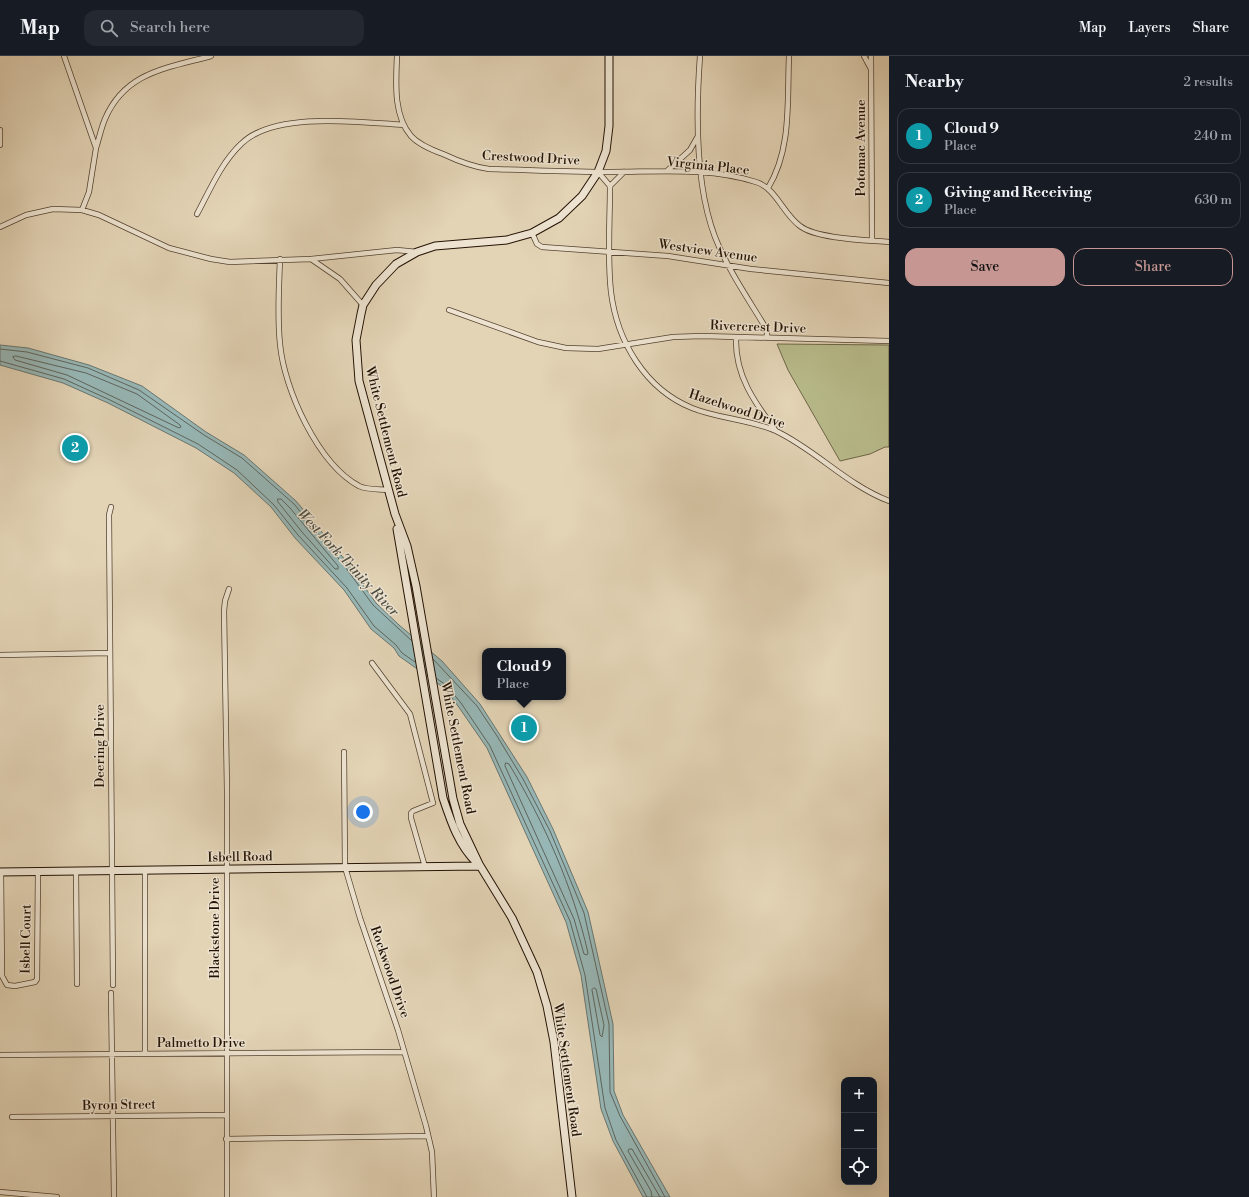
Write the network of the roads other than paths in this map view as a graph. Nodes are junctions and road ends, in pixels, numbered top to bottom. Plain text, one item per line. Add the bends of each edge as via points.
1 (64, 56) edge
2 (211, 56) edge
3 (397, 56) edge
4 (609, 56) edge
5 (700, 56) edge
6 (788, 56) edge
7 (864, 56) edge
8 (871, 56) edge
9 (871, 70) junction
10 (404, 125) junction
11 (0, 130) edge
12 (698, 136) junction
13 (0, 145) edge
14 (96, 148) junction
15 (598, 172) junction
16 (624, 172) junction
17 (667, 172) junction
18 (701, 174) junction
19 (610, 186) junction
20 (768, 188) junction
21 (82, 210) junction
22 (197, 214) dead end
23 (0, 227) edge
24 (532, 232) junction
25 (872, 240) junction
26 (889, 242) edge
27 (610, 251) junction
28 (417, 252) junction
29 (280, 259) junction
30 (311, 259) junction
31 (729, 266) junction
32 (889, 283) edge
33 (363, 305) junction
34 (449, 310) dead end
35 (736, 338) junction
36 (768, 338) junction
37 (889, 341) edge
38 (627, 345) junction
39 (776, 431) junction
40 (389, 490) junction
41 (889, 501) edge
42 (111, 507) dead end
43 (395, 514) junction
44 (229, 589) dead end
45 (110, 653) junction
46 (0, 654) edge
47 (372, 663) dead end
48 (344, 752) dead end
49 (480, 866) junction
50 (425, 867) junction
51 (345, 868) junction
52 (226, 869) junction
53 (112, 870) junction
54 (145, 870) junction
55 (38, 871) junction
56 (76, 871) junction
57 (0, 872) edge
58 (76, 984) dead end
59 (113, 985) dead end
60 (111, 993) dead end
61 (403, 1052) junction
62 (112, 1054) junction
63 (145, 1054) junction
64 (226, 1054) junction
65 (0, 1055) edge
66 (226, 1115) junction
67 (113, 1116) junction
68 (12, 1117) dead end
69 (428, 1136) junction
70 (226, 1139) junction
71 (0, 1192) edge
72 (57, 1197) edge
73 (114, 1197) edge
74 (227, 1197) edge
75 (434, 1197) edge
76 (572, 1197) edge

1 - 14 street
2 - 14 street via 150,72 136,80 116,100 106,118
3 - 10 street, Crestwood Drive via 396,88
4 - 15 main road, White Settlement Road via 609,126 606,151
5 - 12 street
6 - 20 street via 785,138 775,177
7 - 9 street
8 - 9 street, Potomac Avenue
9 - 25 street, Potomac Avenue
10 - 15 street, Crestwood Drive via 411,136 420,143 474,167
10 - 22 street via 320,120 268,129 248,139 227,160
11 - 13 street
12 - 17 street via 690,150
12 - 18 street
14 - 21 street via 89,192
15 - 16 street, Virginia Place
15 - 19 street
15 - 24 main road, White Settlement Road via 582,196 560,218
16 - 17 street, Virginia Place
16 - 19 street
17 - 18 street, Virginia Place
18 - 20 street, Virginia Place via 757,182
18 - 31 street via 708,213
19 - 27 street, Hazelwood Drive
20 - 25 street, Virginia Place via 796,222 810,232
21 - 23 street via 53,209 26,215
21 - 29 street via 99,215 169,248 193,255 230,262
24 - 27 street, Westview Avenue via 542,247
24 - 28 main road, White Settlement Road via 507,240 442,245
25 - 26 street, Virginia Place
27 - 31 street, Westview Avenue via 690,259
27 - 38 street, Hazelwood Drive via 611,291 615,312
28 - 30 street via 397,250
28 - 33 main road, White Settlement Road via 396,264 376,285
29 - 30 street
29 - 40 street via 280,345 291,392 310,432 335,468 360,487
30 - 33 street via 340,279
31 - 32 street, Westview Avenue
31 - 36 street via 767,330
33 - 40 main road, White Settlement Road via 356,340 356,360 359,381
34 - 38 street, Rivercrest Drive via 538,342 566,348 598,349
35 - 36 street, Rivercrest Drive
35 - 38 street, Rivercrest Drive via 674,337
35 - 39 street via 739,370 746,387
36 - 37 street, Rivercrest Drive
38 - 39 street, Hazelwood Drive via 651,381 674,399 706,412
39 - 41 street, Hazelwood Drive via 810,451 863,489
40 - 43 main road, White Settlement Road
42 - 45 street, Deering Drive
43 - 49 main road, White Settlement Road via 407,546 453,799 458,817
43 - 49 main road, White Settlement Road via 443,798 467,854
44 - 52 street, Blackstone Drive via 224,611
45 - 46 street
45 - 53 street, Deering Drive
47 - 50 street via 410,714 422,754 432,803 413,811 411,818
48 - 51 street, Rockwood Drive
49 - 50 main road, Isbell Road
49 - 76 main road, White Settlement Road via 525,945 537,972 547,1006 554,1042
50 - 51 main road, Isbell Road
51 - 52 main road, Isbell Road
51 - 61 street, Rockwood Drive
52 - 54 main road, Isbell Road
52 - 64 street, Blackstone Drive
53 - 54 main road, Isbell Road
53 - 56 main road, Isbell Road
53 - 59 street, Deering Drive
54 - 63 street
55 - 56 main road, Isbell Road
55 - 57 main road, Isbell Road
55 - 57 street, Isbell Court via 38,979 15,986 7,985 2,976
56 - 58 street
60 - 62 street
61 - 64 street, Palmetto Drive
61 - 69 street, Rockwood Drive
62 - 63 street, Palmetto Drive
62 - 65 street, Palmetto Drive
62 - 67 street
63 - 64 street, Palmetto Drive
64 - 66 street, Blackstone Drive
66 - 67 street, Byron Street
66 - 70 street, Blackstone Drive
67 - 68 street, Byron Street
67 - 73 street
69 - 70 street
69 - 75 street, Rockwood Drive via 432,1152
70 - 74 street, Blackstone Drive
71 - 72 street

